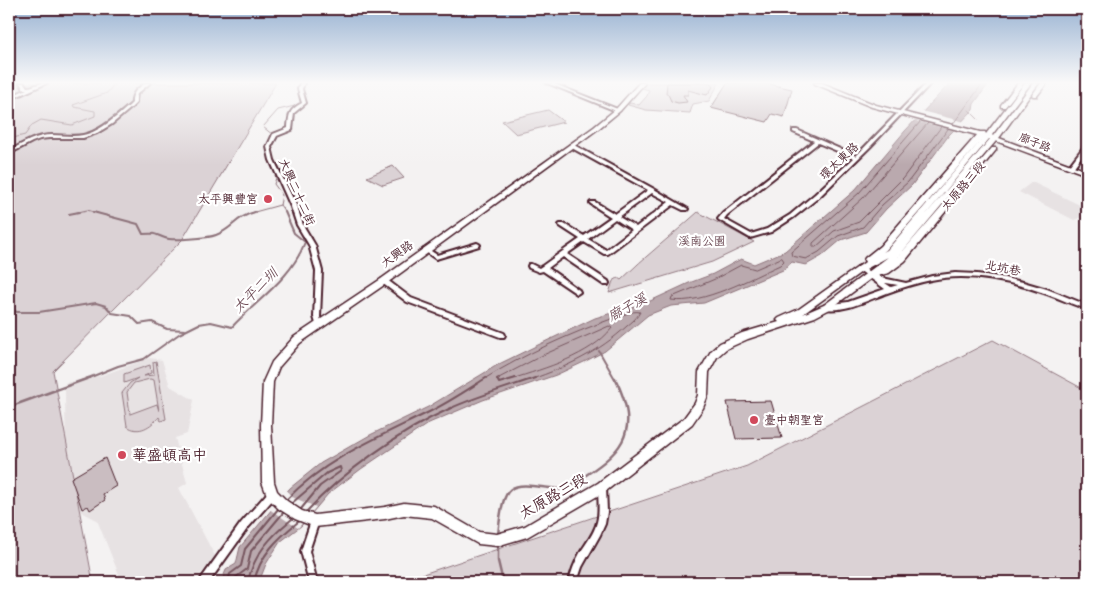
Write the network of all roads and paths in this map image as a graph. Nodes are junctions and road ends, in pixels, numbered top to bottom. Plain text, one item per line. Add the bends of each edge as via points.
1 (618, 110) edge
2 (127, 111) edge
3 (292, 111) edge
4 (895, 111) edge
5 (897, 111) edge
6 (906, 111) edge
7 (1004, 111) edge
8 (1007, 111) edge
9 (1011, 111) edge
10 (1014, 111) edge
11 (904, 113) junction
12 (795, 131) dead end
13 (989, 134) junction
14 (818, 141) junction
15 (572, 146) junction
16 (1087, 148) edge
17 (9, 153) edge
18 (857, 158) junction
19 (1072, 165) junction
20 (1087, 172) edge
21 (652, 190) junction
22 (673, 202) junction
23 (593, 203) dead end
24 (685, 209) dead end
25 (615, 217) junction
26 (721, 219) joint
27 (562, 225) dead end
28 (636, 230) junction
29 (583, 239) junction
30 (477, 245) dead end
31 (426, 250) junction
32 (562, 254) junction
33 (531, 266) dead end
34 (544, 268) junction
35 (862, 268) junction
36 (870, 274) junction
37 (384, 281) junction
38 (606, 283) dead end
39 (911, 283) junction
40 (890, 290) junction
41 (577, 292) dead end
42 (827, 307) junction
43 (1087, 307) edge
44 (318, 325) junction
45 (502, 334) dead end
46 (745, 336) junction
47 (602, 487) junction
48 (274, 496) junction
49 (313, 520) junction
50 (204, 582) edge
51 (313, 582) edge
52 (573, 582) edge

1 - 15 main road, 大興路
2 - 17 street via 84,137 39,138
3 - 44 street, 大興二十二街 via 290,128 275,135 269,147 300,225 312,245 319,271
4 - 11 main road
5 - 11 main road
6 - 11 street, 環太東路
7 - 13 main road, 太原路三段
8 - 13 main road, 太原路三段
9 - 13 main road, 太原路三段
10 - 13 main road, 太原路三段
11 - 13 main road, 廍子路
11 - 18 street, 環太東路
12 - 14 street
13 - 19 main road, 廍子路
13 - 35 main road, 太原路三段 via 890,252
13 - 36 main road, 太原路三段 via 902,259 886,272
14 - 18 street
14 - 26 street
15 - 21 street
15 - 31 main road, 大興路
16 - 19 street
18 - 26 street, 環太東路 via 787,219 768,231 750,236
19 - 20 main road, 廍子路
21 - 22 street
21 - 25 street
22 - 24 street
22 - 28 street
23 - 25 street
25 - 28 street
25 - 29 street
27 - 29 street
28 - 29 street via 606,253
29 - 32 street
30 - 31 street via 436,257
31 - 37 main road, 大興路
32 - 34 street
32 - 38 street
33 - 34 street via 540,270
34 - 41 street
35 - 36 street
35 - 46 main road, 太原路三段 via 802,310
36 - 39 street via 892,282
36 - 40 street
36 - 42 main road, 太原路三段
37 - 44 main road, 大興路
37 - 45 street via 409,300
39 - 40 street
39 - 43 street, 北坑巷 via 945,276 983,276 1047,291
40 - 42 street via 853,304
42 - 46 main road, 太原路三段 via 812,315
44 - 48 main road, 大興路 via 292,344 275,365 268,382 268,482
46 - 47 main road, 太原路三段 via 730,341 714,354 704,372 702,395 693,416
47 - 49 main road, 太原路三段 via 527,531 500,539 478,538 434,512 404,509
47 - 52 street via 603,514 598,530 574,569
48 - 49 main road via 292,512
48 - 50 street via 244,526
49 - 51 street via 305,551

